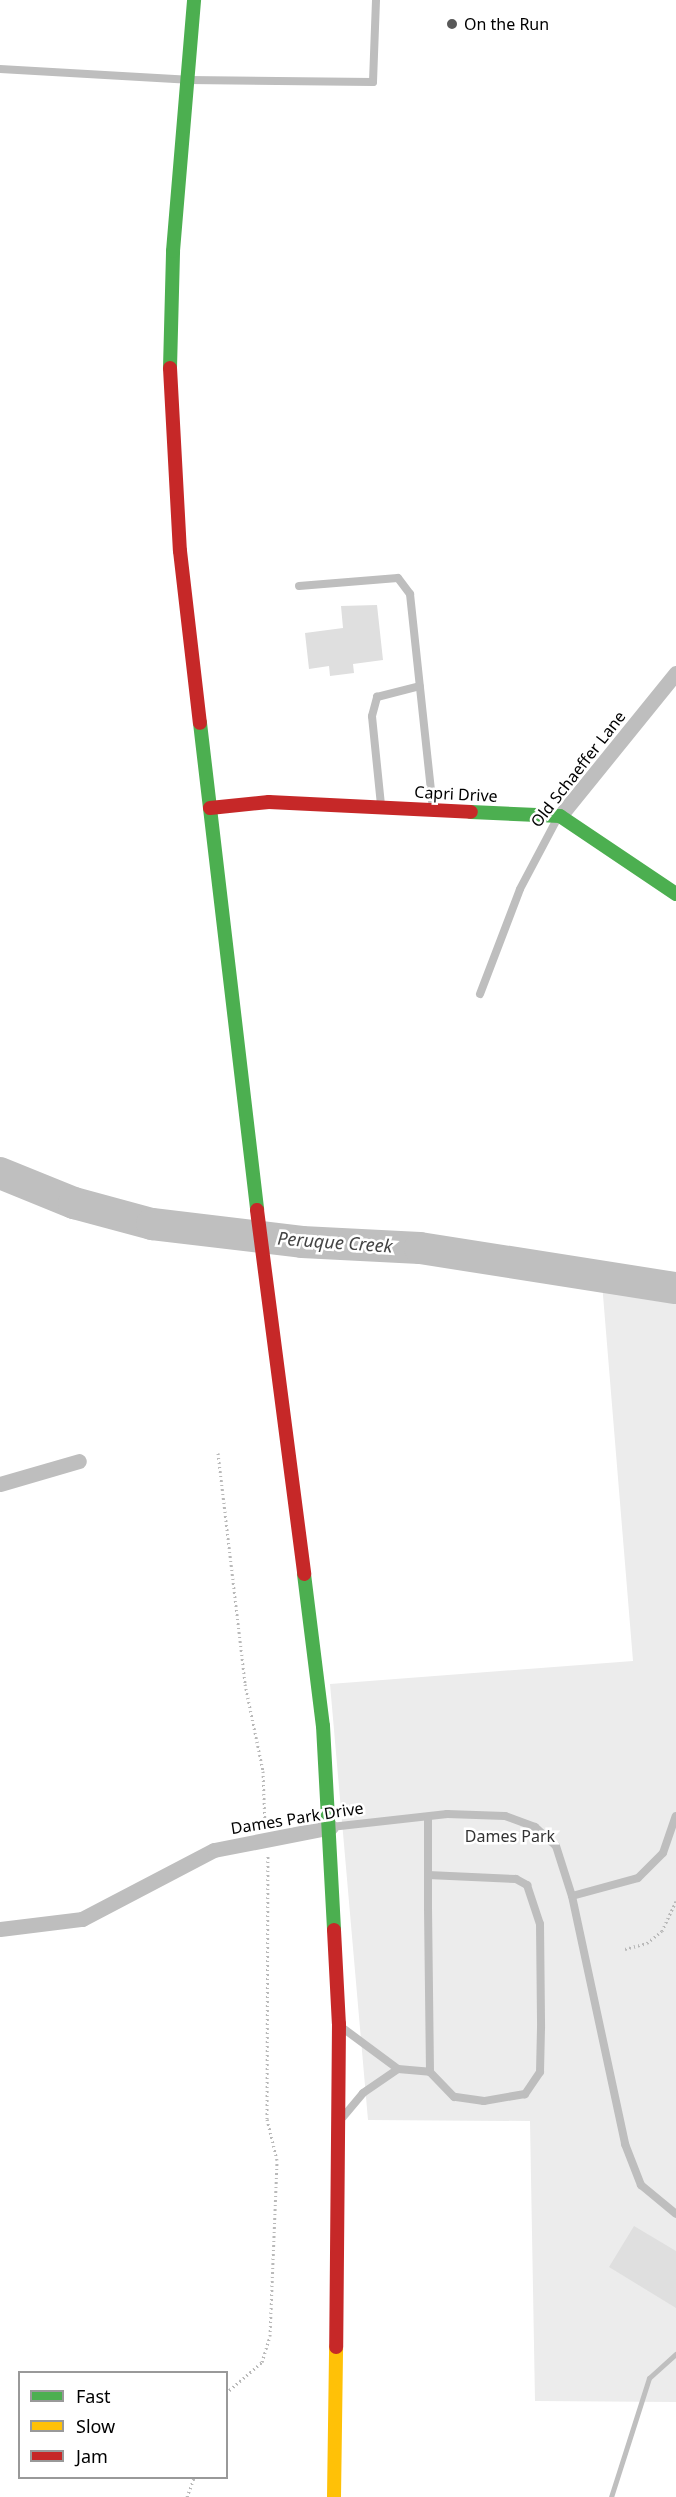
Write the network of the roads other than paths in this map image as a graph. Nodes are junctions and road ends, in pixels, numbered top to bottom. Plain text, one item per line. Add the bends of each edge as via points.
1 (194, 0) edge
2 (376, 0) edge
3 (0, 69) edge
4 (188, 80) junction
5 (299, 586) dead end
6 (676, 673) edge
7 (420, 686) junction
8 (381, 806) junction
9 (210, 808) junction
10 (433, 809) junction
11 (560, 816) junction
12 (676, 894) edge
13 (480, 994) dead end
14 (79, 1461) dead end
15 (0, 1484) edge
16 (676, 1816) edge
17 (428, 1818) junction
18 (331, 1827) junction
19 (428, 1875) junction
20 (573, 1896) junction
21 (0, 1929) edge
22 (339, 2024) junction
23 (398, 2069) junction
24 (430, 2072) junction
25 (338, 2123) junction
26 (676, 2214) edge
27 (334, 2497) edge

1 - 4 main road
2 - 4 lane via 374,82
3 - 4 lane
4 - 9 main road via 173,251 169,406
5 - 7 lane via 398,578 410,594
6 - 11 street, Old Schaeffer Lane
7 - 8 lane via 377,698 372,716
7 - 10 lane
8 - 9 main road, Capri Drive via 269,802
8 - 10 main road, Capri Drive
9 - 18 main road via 323,1726
10 - 11 main road, Capri Drive
11 - 12 main road
11 - 13 lane, Old Schaeffer Lane via 520,889
14 - 15 street
16 - 20 lane via 663,1852 638,1878
17 - 18 lane, Dames Park Drive
17 - 19 lane
17 - 20 lane, Dames Park Drive via 506,1816 535,1827 556,1846
18 - 21 street, Dames Park Drive via 214,1850 82,1919
18 - 22 main road
19 - 24 lane
19 - 24 lane via 516,1879 527,1885 541,1942 540,2072 534,2086 507,2100 474,2100 443,2091
20 - 26 lane, Dames Park Drive via 626,2144 640,2185
22 - 23 lane
22 - 25 main road
23 - 24 lane
23 - 25 lane via 363,2093
25 - 27 main road

